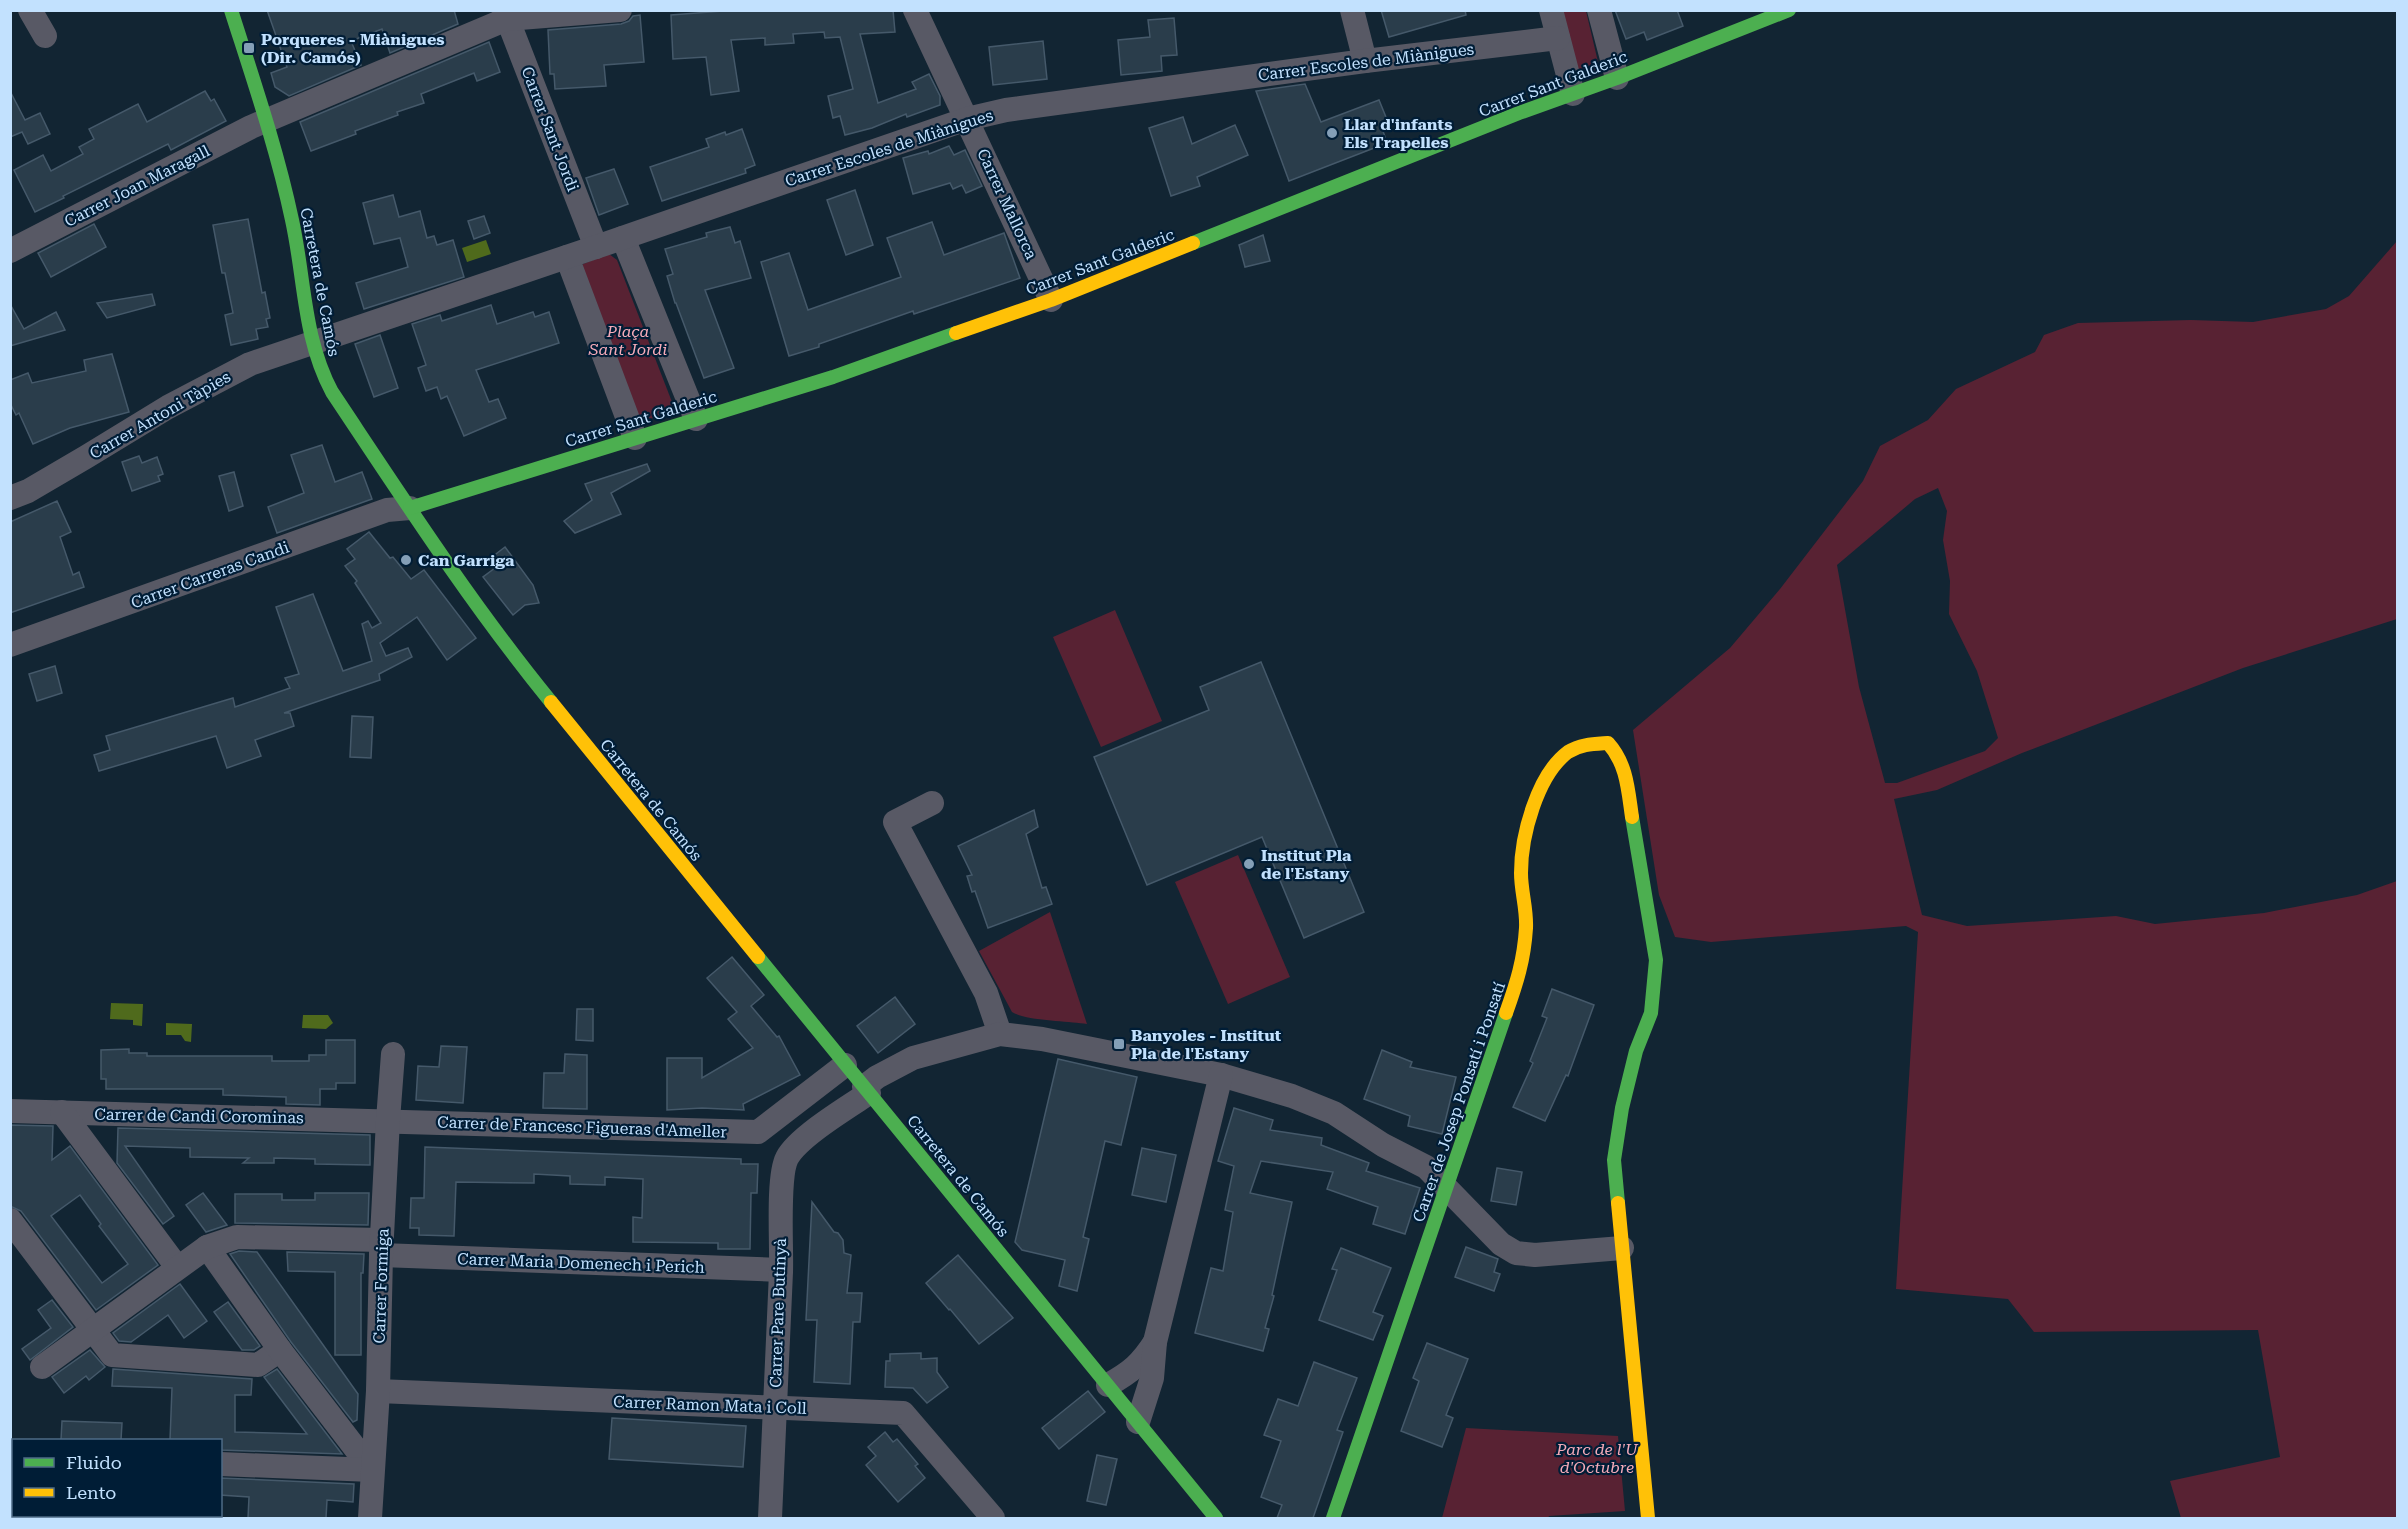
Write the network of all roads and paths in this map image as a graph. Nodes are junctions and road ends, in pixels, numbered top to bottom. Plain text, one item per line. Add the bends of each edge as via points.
1 (30, 10) edge
2 (231, 10) edge
3 (620, 10) edge
4 (915, 10) edge
5 (1352, 10) edge
6 (1551, 10) edge
7 (1599, 10) edge
8 (1789, 10) edge
9 (506, 15) edge
10 (45, 36) dead end
11 (1558, 39) junction
12 (1365, 61) junction
13 (1617, 78) junction
14 (1573, 94) junction
15 (967, 119) junction
16 (264, 121) junction
17 (623, 238) junction
18 (596, 247) junction
19 (10, 251) edge
20 (567, 257) junction
21 (1051, 300) junction
22 (313, 342) junction
23 (696, 419) junction
24 (635, 438) junction
25 (10, 498) edge
26 (410, 508) junction
27 (10, 645) edge
28 (932, 803) dead end
29 (1000, 1034) junction
30 (393, 1054) dead end
31 (845, 1065) junction
32 (1221, 1075) junction
33 (866, 1090) junction
34 (10, 1111) edge
35 (62, 1112) junction
36 (388, 1120) junction
37 (772, 1121) junction
38 (795, 1147) junction
39 (1446, 1191) junction
40 (10, 1220) edge
41 (207, 1247) junction
42 (382, 1247) junction
43 (1622, 1248) junction
44 (177, 1267) junction
45 (781, 1270) junction
46 (92, 1330) junction
47 (1155, 1342) junction
48 (280, 1350) junction
49 (42, 1367) dead end
50 (1108, 1385) junction
51 (378, 1391) junction
52 (774, 1407) junction
53 (1138, 1422) junction
54 (222, 1464) edge
55 (372, 1470) junction
56 (370, 1518) edge
57 (770, 1518) edge
58 (993, 1518) edge
59 (1216, 1518) edge
60 (1333, 1518) edge
61 (1648, 1518) edge

1 - 10 street
2 - 16 street, Carretera de Camós
3 - 9 street, Carrer Joan Maragall
4 - 15 street, Carrer Mallorca
5 - 12 street
6 - 11 street
7 - 13 street
8 - 13 street, Carrer Sant Galderic
9 - 16 street, Carrer Joan Maragall
9 - 18 street, Carrer Sant Jordi
11 - 12 street, Carrer Escoles de Miànigues
11 - 14 street
12 - 15 street, Carrer Escoles de Miànigues via 1006,110
13 - 14 street, Carrer Sant Galderic
14 - 21 street, Carrer Sant Galderic
15 - 17 street, Carrer Escoles de Miànigues
15 - 21 street, Carrer Mallorca
16 - 19 street, Carrer Joan Maragall
16 - 22 street, Carretera de Camós via 292,220
17 - 18 street, Carrer Escoles de Miànigues
17 - 23 street
18 - 20 street, Carrer Escoles de Miànigues
20 - 22 street, Carrer Escoles de Miànigues
20 - 24 street
21 - 23 street, Carrer Sant Galderic via 833,377
22 - 25 street, Carrer Antoni Tàpies via 250,364
22 - 26 street, Carretera de Camós via 323,376
23 - 24 street, Carrer Sant Galderic
24 - 26 street, Carrer Sant Galderic
26 - 27 street, Carrer Carreras Candi via 387,510
26 - 31 street, Carretera de Camós via 512,655
28 - 29 street via 895,822 986,993
29 - 32 street
29 - 33 street via 913,1058 877,1077
30 - 36 street, Carrer Formiga
31 - 33 street, Carretera de Camós
31 - 37 street, Carrer de Francesc Figueras d'Ameller
32 - 39 street via 1334,1113 1426,1167
32 - 47 street
33 - 38 street
33 - 50 street, Carretera de Camós
34 - 35 street, Carrer de Candi Corominas
35 - 36 street, Carrer de Candi Corominas
35 - 44 street
36 - 37 street, Carrer de Francesc Figueras d'Ameller via 758,1132
36 - 42 street, Carrer Formiga
37 - 38 street
38 - 45 street, Carrer Pare Butinyà via 786,1159 782,1175
39 - 43 street via 1516,1254
39 - 43 street, Carrer de Josep Ponsatí i Ponsatí via 1522,967 1526,916 1520,870 1525,833 1540,787 1566,752 1594,741 1608,742 1624,768 1656,960 1651,1013 1636,1051 1616,1138 1614,1160
39 - 60 street, Carrer de Josep Ponsatí i Ponsatí
40 - 46 street
41 - 42 street, Carrer Maria Domenech i Perich via 237,1237
41 - 44 street, Carrer Maria Domenech i Perich
41 - 48 street
42 - 45 street, Carrer Maria Domenech i Perich
42 - 51 street, Carrer Formiga
43 - 61 street
44 - 46 street, Carrer Maria Domenech i Perich
45 - 52 street, Carrer Pare Butinyà
46 - 48 street via 112,1355 258,1365
46 - 49 street, Carrer Maria Domenech i Perich
47 - 50 street via 1143,1362
47 - 53 street via 1152,1378
48 - 55 street
50 - 53 street, Carretera de Camós
51 - 52 street, Carrer Ramon Mata i Coll
51 - 55 street, Carrer Formiga
52 - 57 street, Carrer Pare Butinyà
52 - 58 street, Carrer Ramon Mata i Coll via 903,1413
53 - 59 street, Carretera de Camós
54 - 55 street
55 - 56 street, Carrer Formiga

